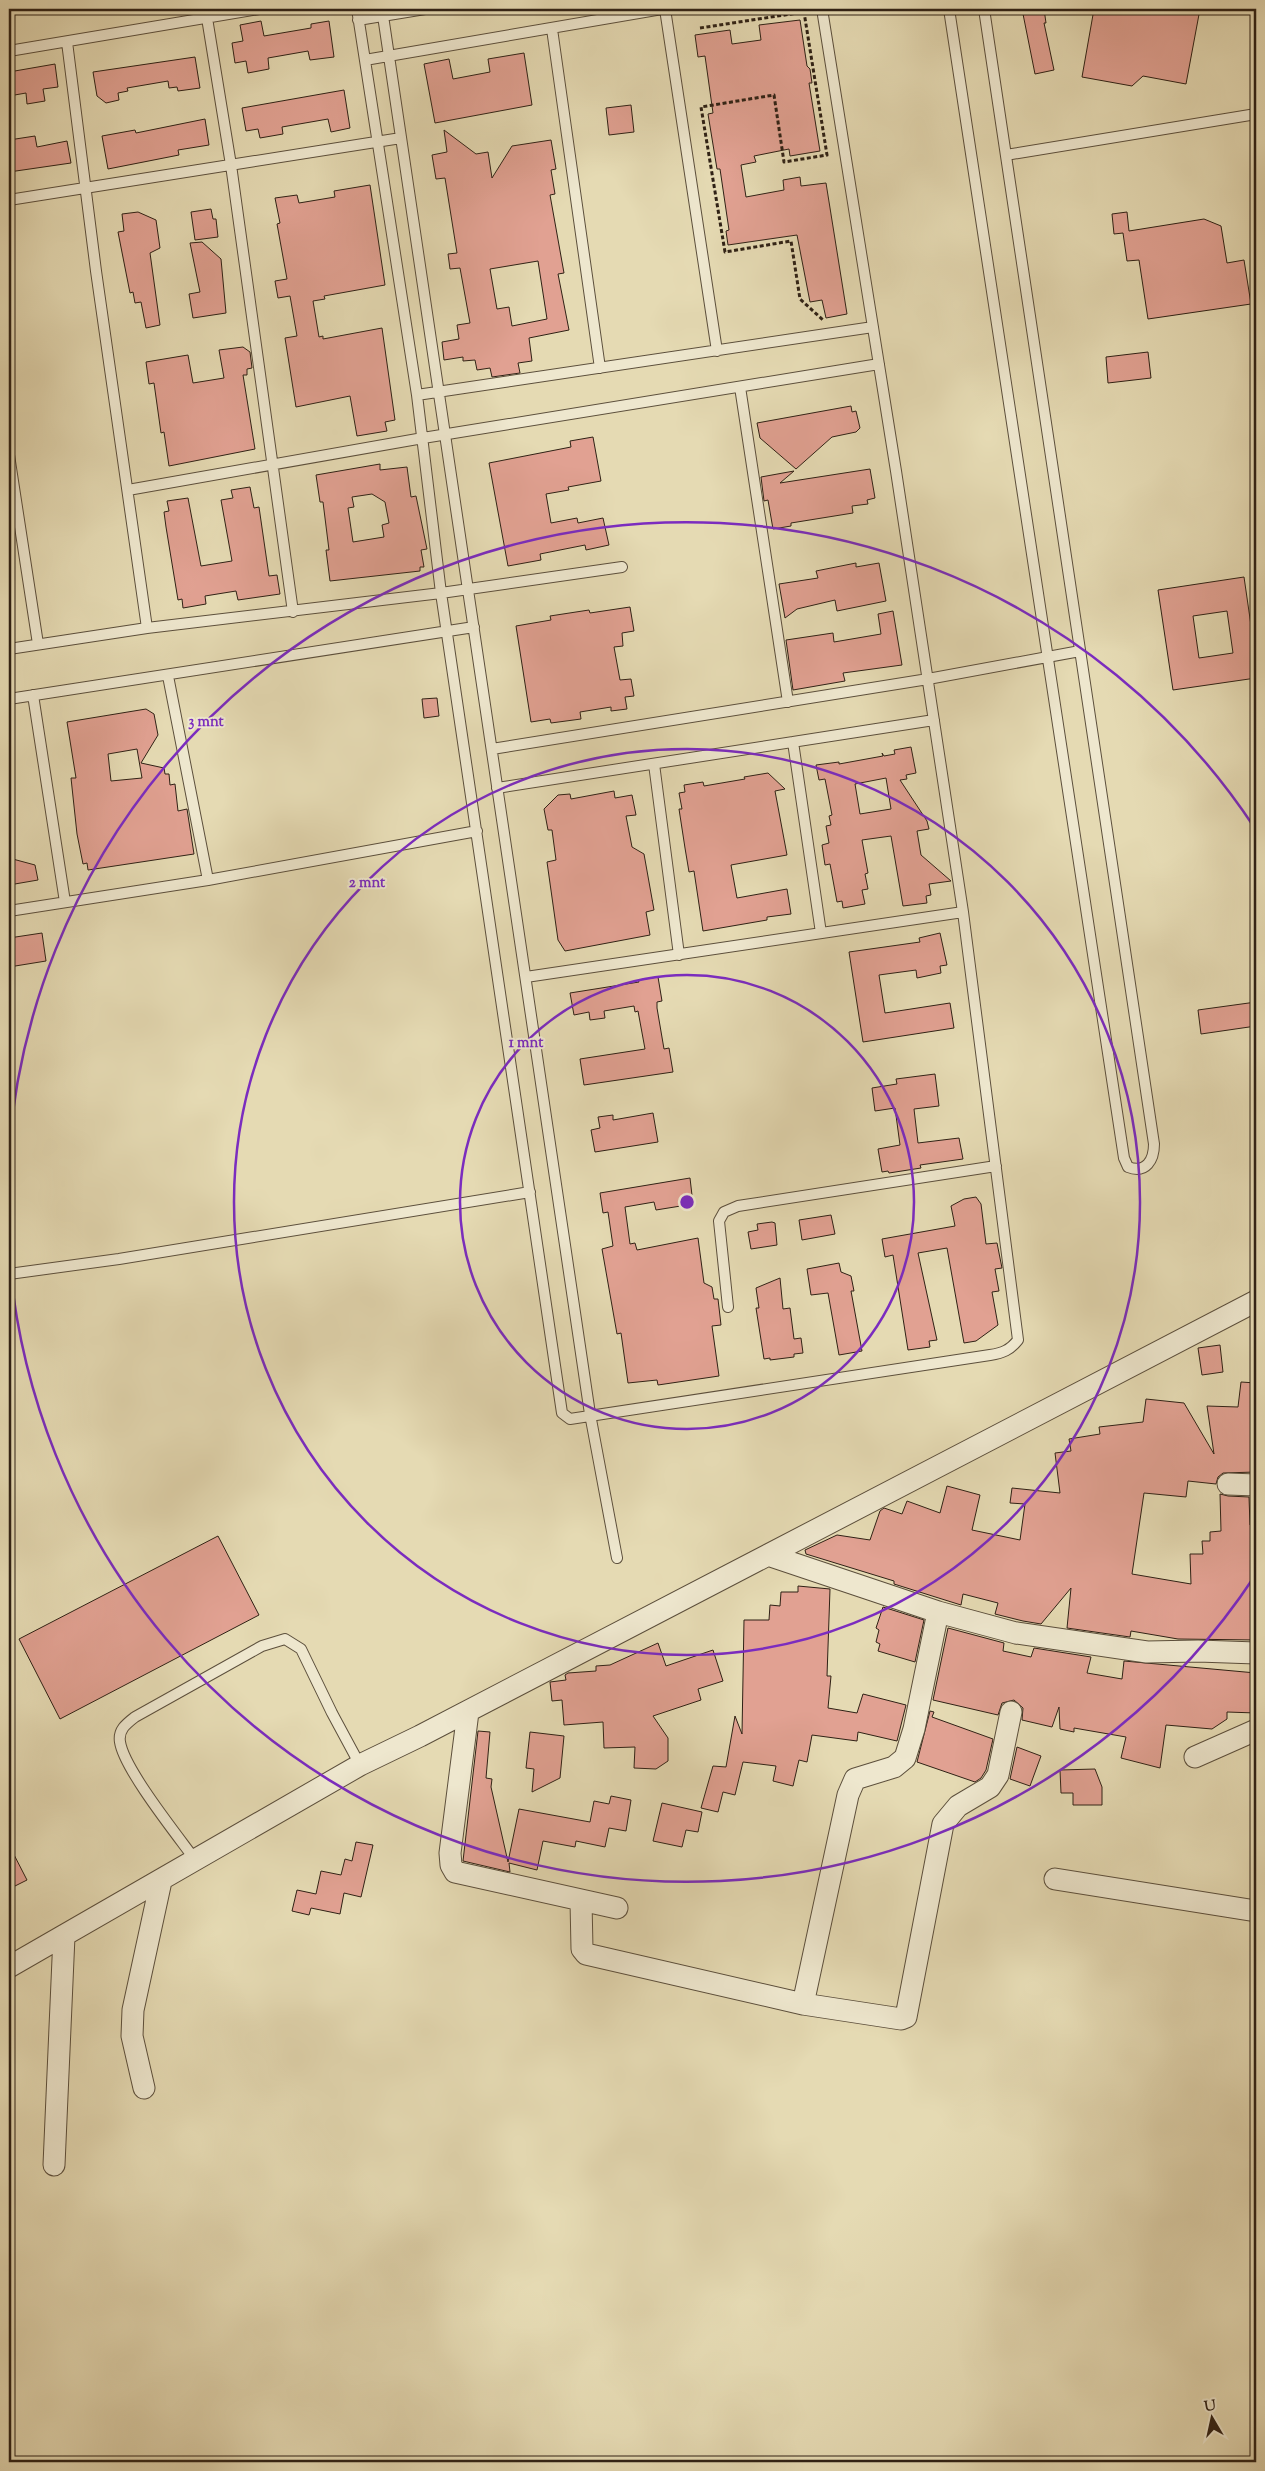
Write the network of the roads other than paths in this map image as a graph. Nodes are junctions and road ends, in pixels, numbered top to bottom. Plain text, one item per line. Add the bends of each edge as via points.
1 (259, 9) edge
2 (357, 9) edge
3 (425, 9) edge
4 (664, 9) edge
5 (822, 9) edge
6 (949, 9) edge
7 (984, 9) edge
8 (383, 12) edge
9 (207, 18) junction
10 (358, 20) junction
11 (552, 29) junction
12 (67, 42) junction
13 (9, 51) edge
14 (390, 56) junction
15 (365, 60) junction
16 (1256, 114) edge
17 (401, 138) junction
18 (378, 141) junction
19 (1006, 155) junction
20 (231, 164) junction
21 (87, 188) junction
22 (9, 200) edge
23 (873, 327) junction
24 (717, 351) junction
25 (879, 364) junction
26 (600, 368) junction
27 (740, 387) junction
28 (439, 393) junction
29 (417, 395) junction
30 (446, 436) junction
31 (423, 438) junction
32 (9, 455) edge
33 (273, 465) junction
34 (128, 490) junction
35 (13, 506) edge
36 (622, 566) dead end
37 (469, 589) junction
38 (441, 593) junction
39 (293, 612) junction
40 (474, 627) junction
41 (147, 628) junction
42 (447, 631) junction
43 (38, 644) junction
44 (9, 649) edge
45 (1080, 651) junction
46 (1048, 657) junction
47 (168, 676) junction
48 (928, 679) junction
49 (33, 695) junction
50 (9, 699) edge
51 (788, 702) junction
52 (934, 720) junction
53 (793, 742) junction
54 (492, 749) junction
55 (654, 764) junction
56 (497, 788) junction
57 (477, 831) junction
58 (208, 880) junction
59 (66, 902) junction
60 (9, 911) edge
61 (963, 912) junction
62 (821, 934) junction
63 (679, 955) junction
64 (526, 977) junction
65 (996, 1166) junction
66 (530, 1192) junction
67 (9, 1274) edge
68 (1256, 1301) edge
69 (728, 1307) dead end
70 (590, 1414) junction
71 (1228, 1484) dead end
72 (1256, 1484) edge
73 (768, 1555) junction
74 (617, 1558) dead end
75 (938, 1612) junction
76 (1256, 1653) edge
77 (468, 1712) junction
78 (1011, 1712) dead end
79 (1256, 1730) edge
80 (1195, 1757) dead end
81 (360, 1765) junction
82 (196, 1861) junction
83 (1055, 1879) dead end
84 (161, 1881) junction
85 (581, 1901) junction
86 (617, 1908) dead end
87 (1256, 1911) edge
88 (64, 1936) junction
89 (9, 1967) edge
90 (803, 2004) junction
91 (144, 2088) dead end
92 (54, 2165) dead end

1 - 9 lane
2 - 10 lane
3 - 8 lane
4 - 11 lane
4 - 24 lane
5 - 23 lane
6 - 46 lane
7 - 19 lane
8 - 10 lane
8 - 14 lane
9 - 12 lane
9 - 20 lane
10 - 15 lane
11 - 14 lane
11 - 26 lane
12 - 13 lane
12 - 21 lane
14 - 15 lane
14 - 17 lane
15 - 18 lane
16 - 19 lane
17 - 18 lane
17 - 28 lane
18 - 20 lane
18 - 29 lane
19 - 45 lane
20 - 21 lane
20 - 33 lane
21 - 22 lane
21 - 34 lane
23 - 24 lane
23 - 25 lane
24 - 26 lane
25 - 27 lane
25 - 48 lane
26 - 28 lane
27 - 30 lane
27 - 51 lane
28 - 29 lane
28 - 30 lane
29 - 31 lane
30 - 31 lane
30 - 37 lane
31 - 33 lane
31 - 38 lane
32 - 35 lane
33 - 34 lane
33 - 39 lane
34 - 41 lane
35 - 43 lane
36 - 37 lane
37 - 38 lane
37 - 40 lane
38 - 39 lane
38 - 42 lane
39 - 41 lane
40 - 42 lane
40 - 54 lane
41 - 43 lane
42 - 47 lane
42 - 57 lane
43 - 44 lane
45 - 46 lane
45 - 46 lane via 1154,1144 1150,1163 1139,1170 1128,1167 1124,1158
46 - 48 lane
47 - 49 lane
47 - 58 lane
48 - 51 lane
48 - 52 lane
49 - 50 lane
49 - 59 lane
51 - 54 lane
52 - 53 lane
52 - 61 lane
53 - 55 lane
53 - 62 lane
54 - 56 lane
55 - 56 lane
55 - 63 lane
56 - 64 lane
57 - 58 lane
57 - 66 lane
58 - 59 lane
59 - 60 lane
61 - 62 lane
61 - 65 lane
62 - 63 lane
63 - 64 lane
64 - 70 lane
65 - 69 lane via 738,1206 724,1212 719,1221
65 - 70 lane via 1018,1340 1012,1348 1003,1353
66 - 67 lane
66 - 70 lane via 562,1413 570,1419
68 - 73 street
70 - 74 lane
71 - 72 street
73 - 75 street
73 - 77 street
75 - 76 street via 1016,1632 1108,1648 1147,1652
75 - 90 street via 905,1758 894,1767 855,1779 848,1795
77 - 81 street
77 - 85 street via 451,1866 455,1872
78 - 90 street via 998,1775 990,1787 958,1806 943,1824 906,2017 901,2019
79 - 80 street
81 - 82 street
81 - 82 lane via 301,1649 285,1639 262,1646 135,1717 123,1726 119,1740 127,1762
82 - 84 street
83 - 87 street
84 - 88 street
84 - 91 street via 133,2010 132,2036
85 - 86 street
85 - 90 street via 582,1949 586,1954
88 - 89 street
88 - 92 street

